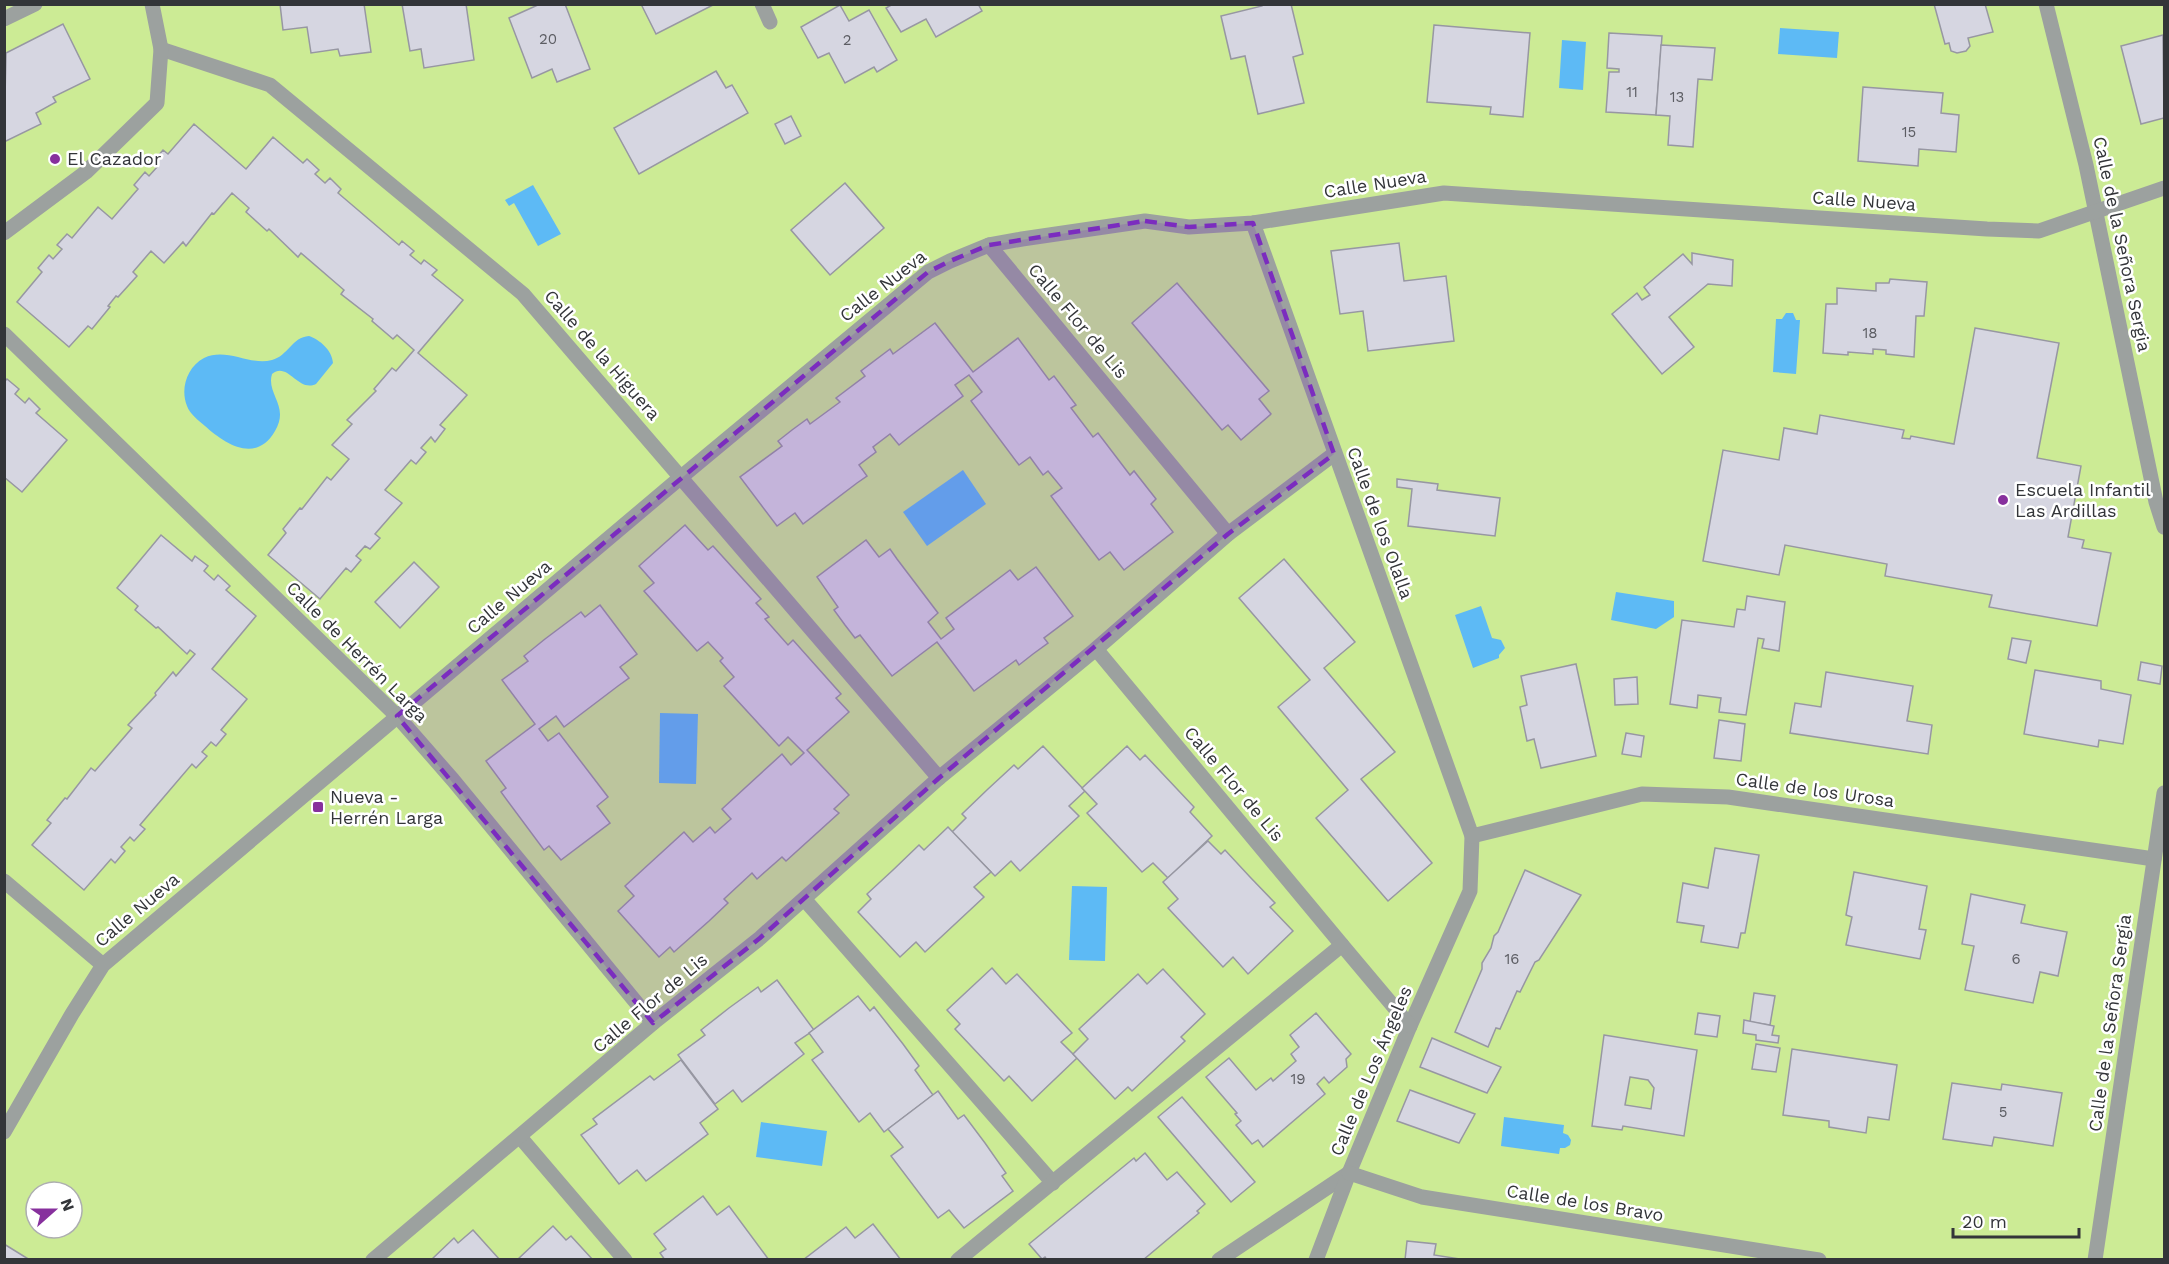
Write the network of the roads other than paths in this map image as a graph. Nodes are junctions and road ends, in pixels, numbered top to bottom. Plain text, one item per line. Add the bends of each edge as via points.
1 (35, 4) edge
2 (152, 4) edge
3 (762, 4) edge
4 (2046, 4) edge
5 (4, 19) edge
6 (770, 22) dead end
7 (162, 49) junction
8 (2164, 188) edge
9 (2096, 212) junction
10 (1253, 223) junction
11 (4, 233) edge
12 (989, 245) junction
13 (4, 334) edge
14 (1334, 454) junction
15 (680, 478) junction
16 (2164, 527) edge
17 (1228, 534) junction
18 (1096, 649) junction
19 (397, 716) junction
20 (939, 778) junction
21 (2164, 793) edge
22 (1472, 836) junction
23 (2154, 858) junction
24 (4, 880) edge
25 (805, 900) junction
26 (1342, 945) junction
27 (103, 964) junction
28 (653, 1023) junction
29 (1410, 1026) junction
30 (4, 1132) edge
31 (520, 1137) junction
32 (1349, 1173) junction
33 (1053, 1183) junction
34 (373, 1260) edge
35 (625, 1260) edge
36 (958, 1260) edge
37 (1219, 1260) edge
38 (1317, 1260) edge
39 (1819, 1260) edge
40 (2095, 1260) edge

1 - 5 street
2 - 7 street
3 - 6 street
4 - 9 street, Calle de la Señora Sergia
7 - 11 street via 157,103 86,172
7 - 15 street, Calle de la Higuera via 270,86 523,294
8 - 9 street, Calle Nueva
9 - 10 street, Calle Nueva via 2039,231 1444,193
9 - 16 street, Calle de la Señora Sergia
10 - 12 street, Calle Nueva via 1189,227 1145,221
10 - 14 street, Calle de los Olalla
12 - 15 street, Calle Nueva via 928,272
12 - 17 street, Calle Flor de Lis
13 - 19 street, Calle de Herrén Larga
14 - 17 street, Calle Flor de Lis
14 - 22 street, Calle de los Olalla
15 - 19 street, Calle Nueva
15 - 20 street, Calle de la Higuera
17 - 18 street, Calle Flor de Lis
18 - 20 street, Calle Flor de Lis
18 - 26 street, Calle Flor de Lis
19 - 27 street, Calle Nueva
19 - 28 street, Calle de Herrén Larga
20 - 25 street, Calle Flor de Lis
21 - 23 street, Calle de la Señora Sergia
22 - 23 street, Calle de los Urosa via 1653,794 1728,797
22 - 29 street, Calle de Los Ángeles via 1470,891
23 - 40 street, Calle de la Señora Sergia
24 - 27 street
25 - 28 street, Calle Flor de Lis
25 - 33 street
26 - 29 street, Calle Flor de Lis
26 - 33 street
27 - 30 street, Calle Nueva
28 - 31 street, Calle Flor de Lis
29 - 32 street, Calle de Los Ángeles
31 - 34 street, Calle Flor de Lis
31 - 35 street
32 - 37 street, Calle de Los Ángeles
32 - 38 street
32 - 39 street, Calle de los Bravo via 1422,1197
33 - 36 street

